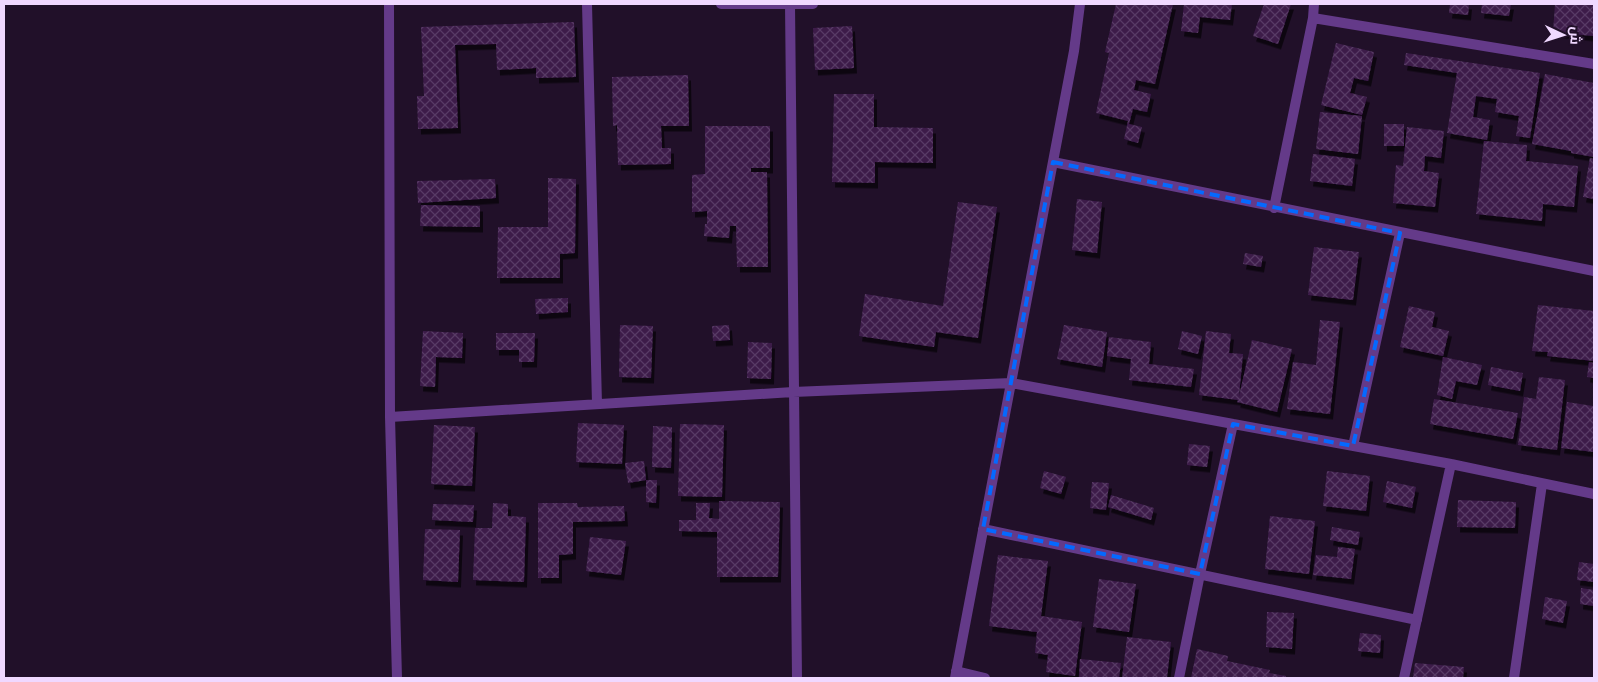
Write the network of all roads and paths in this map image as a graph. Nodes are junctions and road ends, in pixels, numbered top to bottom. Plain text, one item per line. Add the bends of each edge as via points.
1 (389, 4) edge
2 (587, 4) edge
3 (721, 4) edge
4 (790, 4) edge
5 (813, 4) edge
6 (1080, 4) edge
7 (1314, 4) edge
8 (1314, 18) junction
9 (1594, 64) edge
10 (1053, 162) junction
11 (1274, 208) junction
12 (1400, 233) junction
13 (1594, 271) edge
14 (1011, 383) junction
15 (793, 392) junction
16 (597, 404) junction
17 (390, 417) junction
18 (1233, 424) junction
19 (1353, 446) junction
20 (1451, 464) junction
21 (1542, 484) junction
22 (1594, 494) edge
23 (983, 529) junction
24 (1200, 574) junction
25 (1417, 620) junction
26 (955, 675) edge
27 (397, 678) edge
28 (797, 678) edge
29 (985, 678) edge
30 (1179, 678) edge
31 (1404, 678) edge
32 (1514, 678) edge

1 - 17 street
2 - 16 street
3 - 4 street
4 - 5 street
4 - 15 street
6 - 10 street
7 - 8 street
8 - 9 street
8 - 11 street
10 - 11 street
10 - 14 street
11 - 12 street
12 - 13 street
12 - 19 street
14 - 15 street
14 - 18 street
14 - 23 street
15 - 16 street
15 - 28 street
16 - 17 street
17 - 27 street
18 - 19 street
18 - 24 street
19 - 20 street
20 - 21 street
20 - 25 street
21 - 22 street
21 - 32 street
23 - 24 street
23 - 26 street
24 - 25 street
24 - 30 street
25 - 31 street
26 - 29 street

